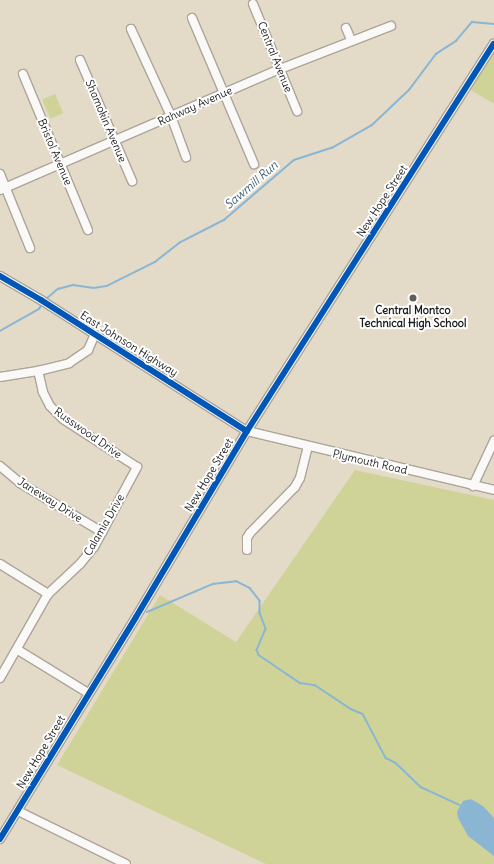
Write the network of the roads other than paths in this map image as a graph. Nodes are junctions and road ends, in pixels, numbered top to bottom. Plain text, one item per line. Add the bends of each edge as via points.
1 (253, 4) dead end
2 (192, 18) dead end
3 (391, 26) dead end
4 (346, 28) dead end
5 (131, 29) dead end
6 (351, 40) junction
7 (494, 44) edge
8 (80, 60) dead end
9 (280, 69) junction
10 (23, 74) dead end
11 (224, 93) junction
12 (297, 111) dead end
13 (171, 116) junction
14 (116, 140) junction
15 (186, 157) dead end
16 (60, 164) junction
17 (254, 164) dead end
18 (0, 174) edge
19 (132, 181) dead end
20 (3, 189) edge
21 (88, 230) dead end
22 (30, 248) dead end
23 (0, 276) edge
24 (95, 334) junction
25 (38, 371) junction
26 (0, 377) edge
27 (247, 430) junction
28 (494, 441) edge
29 (308, 447) junction
30 (0, 466) edge
31 (137, 467) joint
32 (473, 486) junction
33 (494, 490) edge
34 (102, 532) junction
35 (247, 550) dead end
36 (0, 564) edge
37 (48, 594) junction
38 (18, 650) junction
39 (0, 678) edge
40 (88, 694) junction
41 (18, 811) junction
42 (3, 829) edge
43 (0, 839) edge
44 (126, 864) edge

1 - 9 street, Central Avenue
2 - 11 street
3 - 6 street, Rahway Avenue
4 - 6 street
5 - 13 street
6 - 9 street, Rahway Avenue
7 - 27 street, New Hope Street
8 - 14 street, Shamokin Avenue
9 - 11 street, Rahway Avenue
9 - 12 street, Central Avenue
10 - 16 street, Bristol Avenue
11 - 13 street, Rahway Avenue
11 - 17 street
13 - 14 street, Rahway Avenue
13 - 15 street
14 - 16 street, Rahway Avenue
14 - 19 street, Shamokin Avenue
16 - 20 street, Rahway Avenue
16 - 21 street, Bristol Avenue
18 - 20 street
20 - 22 street
23 - 24 street, East Johnson Highway
24 - 25 street via 88,350 79,358
24 - 27 street, East Johnson Highway
25 - 26 street
25 - 31 street, Russwood Drive via 42,392 50,406 63,418
27 - 29 street, Plymouth Road
27 - 40 street, New Hope Street
28 - 32 street
29 - 32 street, Plymouth Road
29 - 35 street via 298,483 246,538
30 - 34 street, Janeway Drive via 20,483
31 - 34 street, Calamia Drive
32 - 33 street, Plymouth Road
34 - 37 street, Calamia Drive via 86,558
36 - 37 street
37 - 38 street, Calamia Drive
38 - 39 street, Calamia Drive
38 - 40 street
40 - 41 street, New Hope Street
41 - 42 street, New Hope Street
41 - 44 street
42 - 43 street, New Hope Street

